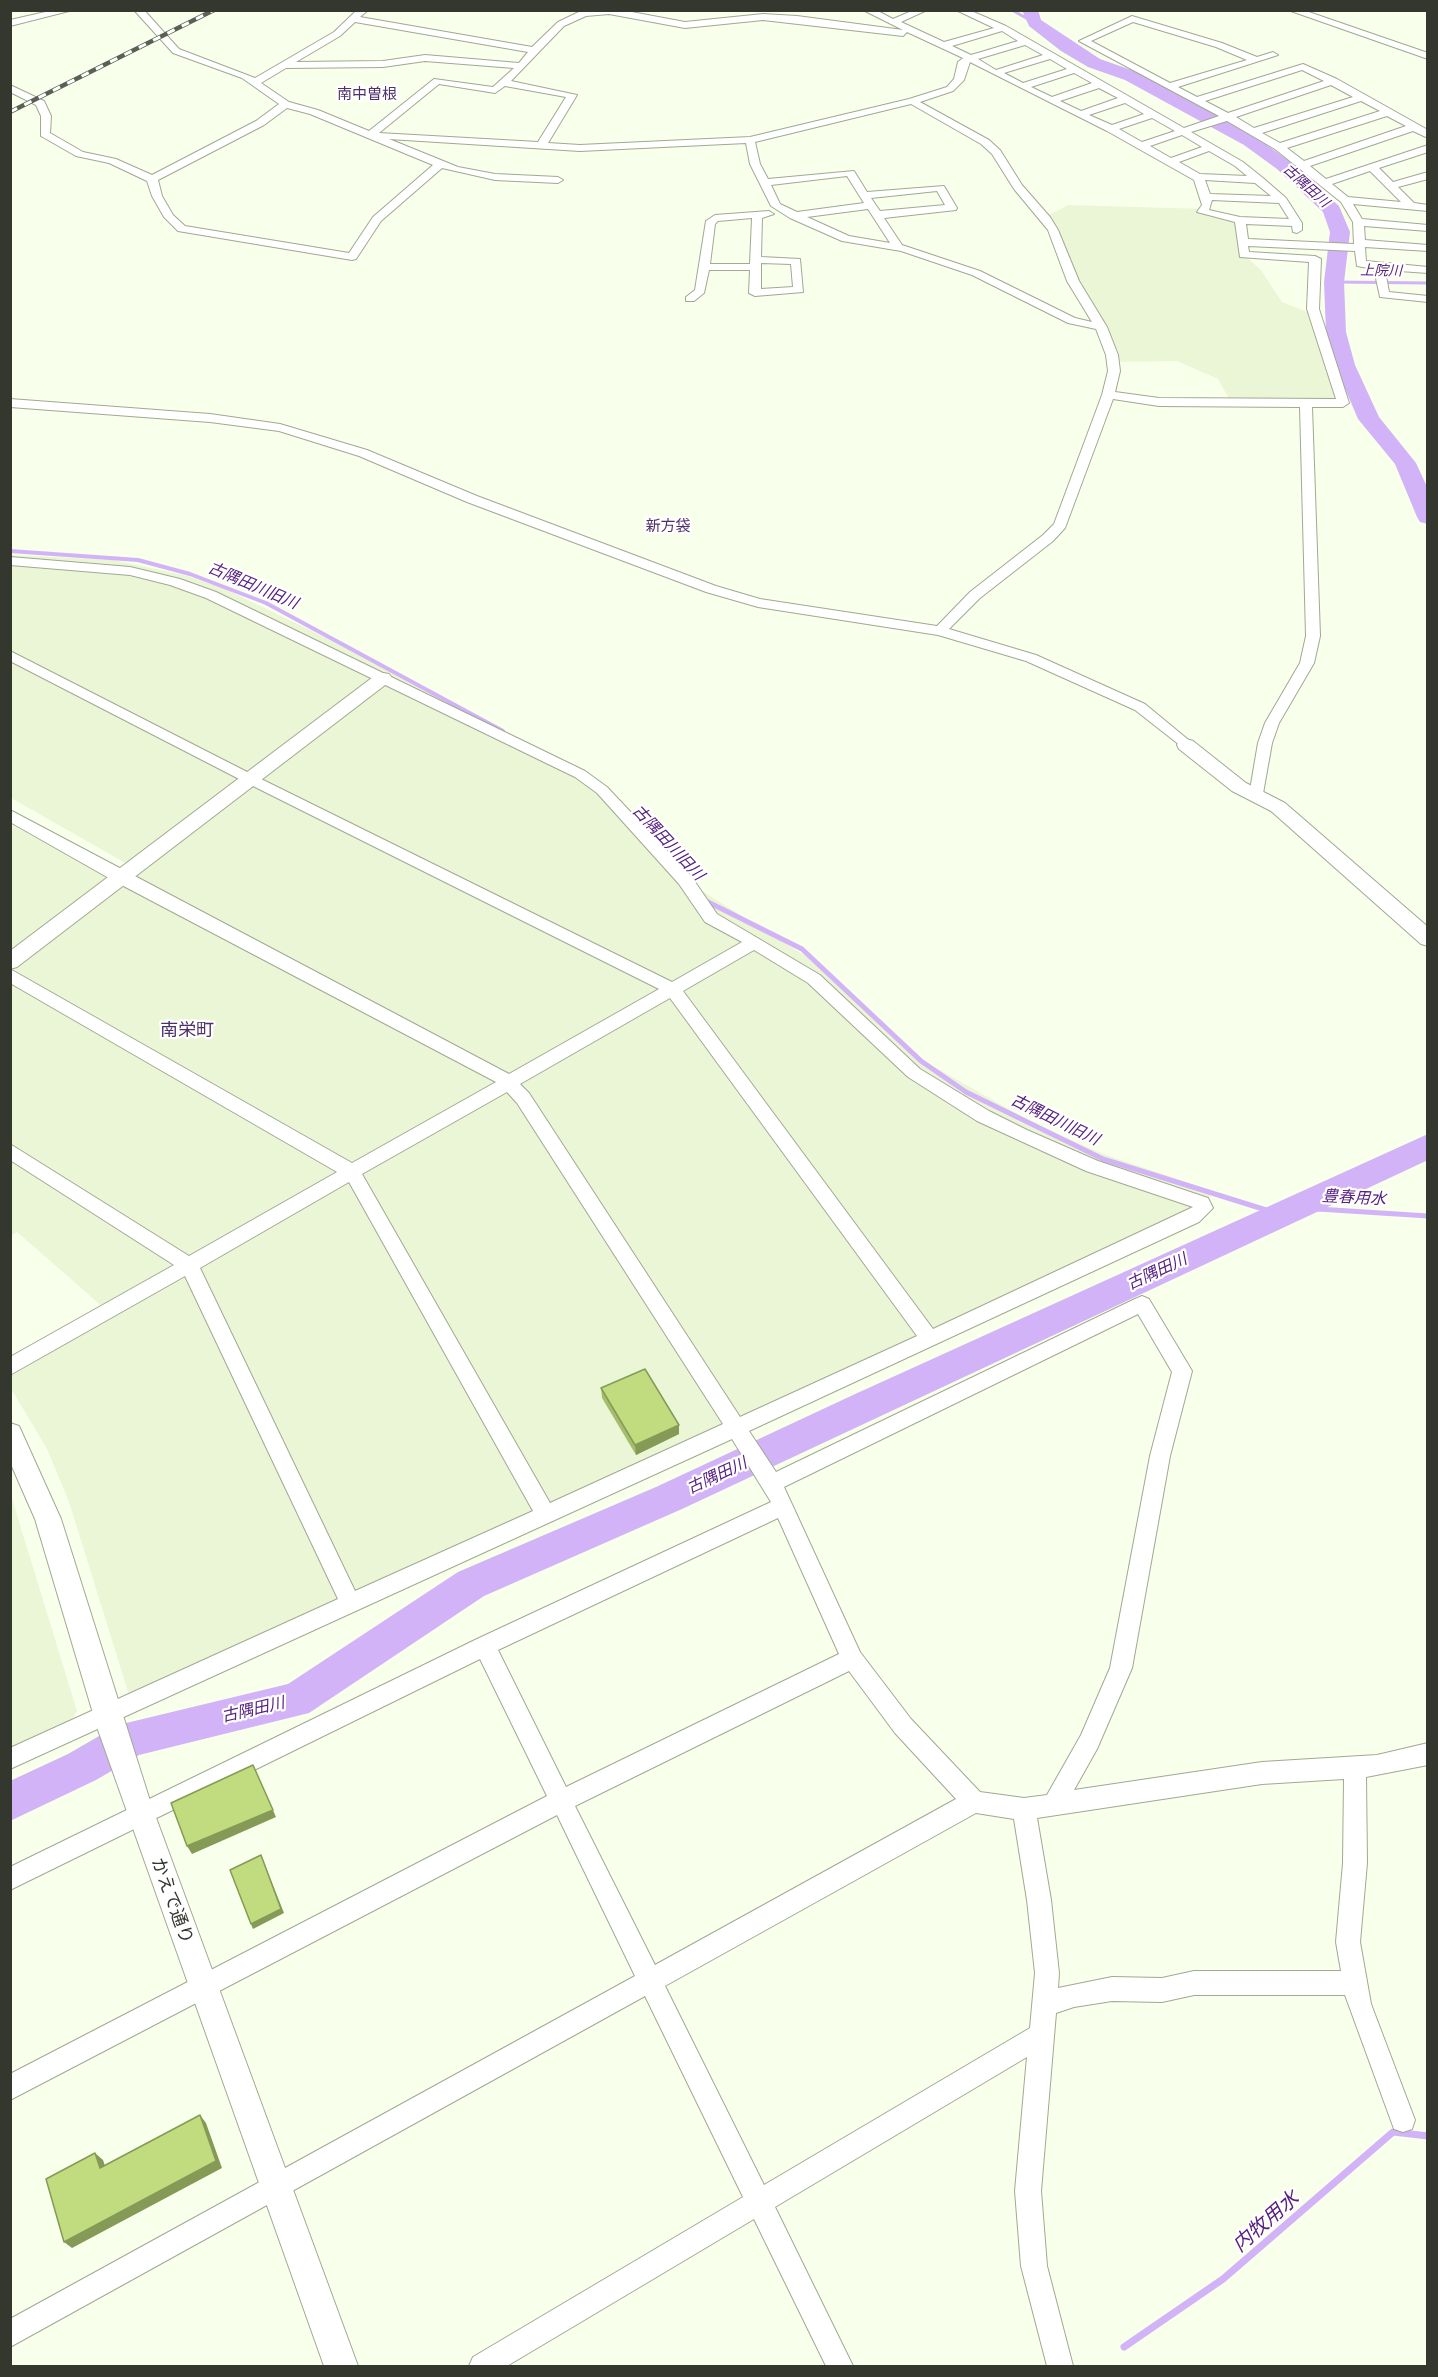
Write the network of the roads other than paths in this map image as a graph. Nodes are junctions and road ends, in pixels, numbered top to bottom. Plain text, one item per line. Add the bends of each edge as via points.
1 (69, 10) edge
2 (138, 10) edge
3 (363, 10) edge
4 (923, 10) edge
5 (960, 10) edge
6 (1292, 10) edge
7 (867, 11) edge
8 (353, 19) junction
9 (893, 22) junction
10 (10, 24) edge
11 (1003, 28) junction
12 (917, 32) junction
13 (1024, 42) junction
14 (944, 45) junction
15 (534, 50) junction
16 (1273, 55) dead end
17 (1049, 56) junction
18 (1428, 56) edge
19 (970, 57) junction
20 (1257, 60) junction
21 (286, 65) junction
22 (522, 66) junction
23 (1074, 70) junction
24 (996, 73) junction
25 (1334, 81) junction
26 (254, 83) junction
27 (505, 83) junction
28 (1100, 84) junction
29 (1024, 86) junction
30 (1169, 86) junction
31 (10, 88) edge
32 (24, 95) junction
33 (1362, 96) junction
34 (1126, 99) junction
35 (1053, 100) junction
36 (1198, 100) junction
37 (912, 101) junction
38 (10, 102) edge
39 (285, 105) junction
40 (1388, 112) junction
41 (1081, 114) junction
42 (1153, 114) junction
43 (1224, 116) junction
44 (1414, 127) junction
45 (1111, 129) junction
46 (1182, 130) junction
47 (1253, 132) junction
48 (370, 135) junction
49 (1428, 135) edge
50 (750, 140) junction
51 (542, 145) junction
52 (1141, 146) junction
53 (1211, 147) junction
54 (1279, 147) junction
55 (1428, 148) edge
56 (1170, 162) junction
57 (1239, 164) junction
58 (439, 165) junction
59 (1303, 165) junction
60 (1372, 167) junction
61 (1428, 175) edge
62 (1200, 178) junction
63 (152, 179) junction
64 (558, 180) dead end
65 (1259, 180) junction
66 (764, 183) junction
67 (1325, 183) junction
68 (1392, 186) junction
69 (864, 195) junction
70 (1206, 197) junction
71 (1282, 200) junction
72 (1345, 200) junction
73 (1428, 202) edge
74 (1412, 207) junction
75 (1428, 208) edge
76 (874, 210) junction
77 (791, 214) junction
78 (757, 215) junction
79 (1240, 220) junction
80 (1358, 222) junction
81 (1297, 223) junction
82 (1428, 228) edge
83 (1242, 242) junction
84 (1297, 244) junction
85 (1360, 245) junction
86 (898, 247) junction
87 (1428, 248) edge
88 (756, 263) junction
89 (1379, 266) junction
90 (703, 267) junction
91 (1428, 270) edge
92 (690, 299) dead end
93 (1428, 299) edge
94 (1101, 327) junction
95 (1108, 395) junction
96 (10, 403) edge
97 (1306, 404) junction
98 (10, 561) edge
99 (940, 631) junction
100 (10, 656) edge
101 (383, 678) junction
102 (1186, 745) joint
103 (250, 779) junction
104 (1257, 796) junction
105 (10, 815) edge
106 (120, 877) junction
107 (1428, 939) edge
108 (755, 942) junction
109 (10, 962) edge
110 (10, 975) edge
111 (673, 989) junction
112 (509, 1083) junction
113 (10, 1151) edge
114 (351, 1172) junction
115 (189, 1265) junction
116 (930, 1339) junction
117 (10, 1367) edge
118 (10, 1433) edge
119 (740, 1435) junction
120 (772, 1483) junction
121 (783, 1506) junction
122 (546, 1514) junction
123 (350, 1604) junction
124 (485, 1646) junction
125 (852, 1659) junction
126 (109, 1722) junction
127 (1428, 1754) edge
128 (10, 1759) edge
129 (1355, 1767) junction
130 (561, 1801) junction
131 (974, 1802) junction
132 (1054, 1804) junction
133 (1024, 1809) junction
134 (139, 1810) junction
135 (10, 1880) edge
136 (650, 1981) junction
137 (1356, 1983) junction
138 (203, 1988) junction
139 (1045, 2004) junction
140 (1043, 2034) junction
141 (10, 2088) edge
142 (1404, 2120) dead end
143 (276, 2187) junction
144 (759, 2202) junction
145 (10, 2334) edge
146 (341, 2367) edge
147 (482, 2367) edge
148 (840, 2367) edge
149 (1060, 2367) edge

1 - 10 street
2 - 26 street via 176,51 228,68
3 - 8 street
4 - 9 street
5 - 11 street
6 - 18 street
7 - 9 street
8 - 15 street
8 - 21 street via 337,34
9 - 12 street
11 - 13 street
11 - 14 street
12 - 14 street
12 - 15 street via 763,17 685,25 609,10 574,16
13 - 17 street
13 - 19 street
14 - 19 street
15 - 22 street
16 - 20 street
17 - 23 street
17 - 24 street
19 - 24 street
19 - 37 street via 963,62 959,80 950,89
20 - 30 street
20 - 30 street via 1132,19 1084,41
21 - 22 street via 383,64 425,58
21 - 26 street
22 - 27 street
23 - 28 street
23 - 29 street
24 - 29 street
25 - 33 street
25 - 36 street via 1303,67
25 - 43 street
26 - 39 street
27 - 48 street via 495,90 437,81
27 - 51 street via 572,95
28 - 34 street
28 - 35 street
29 - 35 street
30 - 36 street
31 - 32 street
32 - 38 street
32 - 63 street via 40,103 46,116 45,134 80,154 112,161
33 - 40 street
33 - 47 street
34 - 41 street
34 - 42 street
35 - 41 street
36 - 43 street
37 - 50 street
37 - 94 street via 996,152 1053,230 1073,281
39 - 48 street via 314,112
39 - 63 street via 260,123
40 - 44 street
40 - 54 street
41 - 45 street
42 - 45 street
42 - 46 street
43 - 46 street
43 - 47 street
44 - 49 street
44 - 59 street
45 - 52 street
46 - 52 street
46 - 53 street
47 - 54 street
48 - 51 street
48 - 58 street
50 - 51 street via 591,147
50 - 66 street
52 - 56 street
53 - 56 street
53 - 57 street
54 - 59 street
55 - 60 street
56 - 62 street
57 - 62 street
57 - 65 street
58 - 63 street via 377,219 352,257 182,229 169,218
58 - 64 street via 495,177
59 - 67 street
60 - 67 street
60 - 68 street
61 - 68 street
62 - 65 street
62 - 70 street
65 - 71 street
66 - 69 street via 850,173
66 - 77 street via 776,206
67 - 72 street
68 - 74 street
69 - 76 street
69 - 76 street via 940,188 952,208
70 - 71 street
70 - 79 street via 1207,205 1202,212
71 - 81 street
72 - 74 street
72 - 80 street
73 - 74 street
74 - 75 street
76 - 77 street
76 - 86 street
77 - 78 street
77 - 86 street via 846,239
78 - 88 street
78 - 90 street via 715,218 710,223
79 - 81 street
79 - 83 street
80 - 82 street
80 - 85 street
81 - 84 street
83 - 84 street
83 - 97 street via 1244,255 1315,259 1313,309 1342,403
84 - 85 street
85 - 87 street
85 - 89 street via 1360,264
86 - 94 street via 976,273 1072,321
88 - 88 street via 754,293 799,290 796,261
88 - 90 street
89 - 91 street
89 - 93 street via 1383,295
90 - 92 street via 700,291
94 - 95 street via 1114,371
95 - 97 street via 1159,402
95 - 99 street via 1060,525 975,595
96 - 99 street via 210,418 280,428 363,453 472,499 711,589 758,603
97 - 104 street via 1313,636 1307,663 1272,723 1265,743
98 - 101 street via 101,567 175,582 211,595
99 - 102 street via 1031,658 1110,692 1140,707
100 - 103 street
101 - 103 street
101 - 108 street via 580,774 602,790 685,880 711,918
102 - 104 street via 1239,787
103 - 106 street
103 - 111 street
104 - 107 street via 1278,807
105 - 106 street
106 - 109 street
106 - 112 street via 494,1071
108 - 111 street
108 - 116 street via 814,979 914,1073 983,1116 1092,1166 1202,1203 1204,1208 1193,1217
110 - 114 street
111 - 112 street
111 - 116 street
112 - 114 street
112 - 119 street via 523,1098
113 - 115 street
114 - 115 street
114 - 122 street
115 - 117 street
115 - 123 street
116 - 119 street
118 - 126 street, かえで通り via 48,1519
119 - 120 street
119 - 122 street
120 - 121 street
120 - 132 street via 1143,1304 1182,1371 1160,1456 1121,1668 1089,1742
121 - 124 street
121 - 125 street
122 - 123 street
123 - 126 street
124 - 130 street
124 - 134 street
125 - 130 street
125 - 131 street via 903,1726
126 - 128 street
126 - 134 street, かえで通り
127 - 129 street
129 - 132 street via 1262,1773
129 - 137 street via 1355,1863 1348,1942
130 - 136 street
130 - 138 street
131 - 133 street
131 - 136 street
132 - 133 street
133 - 139 street via 1044,1942
134 - 135 street
134 - 138 street, かえで通り
136 - 143 street
136 - 144 street
137 - 139 street via 1194,1983 1162,1990 1112,1989
137 - 142 street via 1359,2004
138 - 141 street
138 - 143 street, かえで通り
139 - 140 street
140 - 144 street
140 - 149 street via 1028,2192 1034,2266
143 - 145 street
143 - 146 street, かえで通り
144 - 147 street
144 - 148 street

